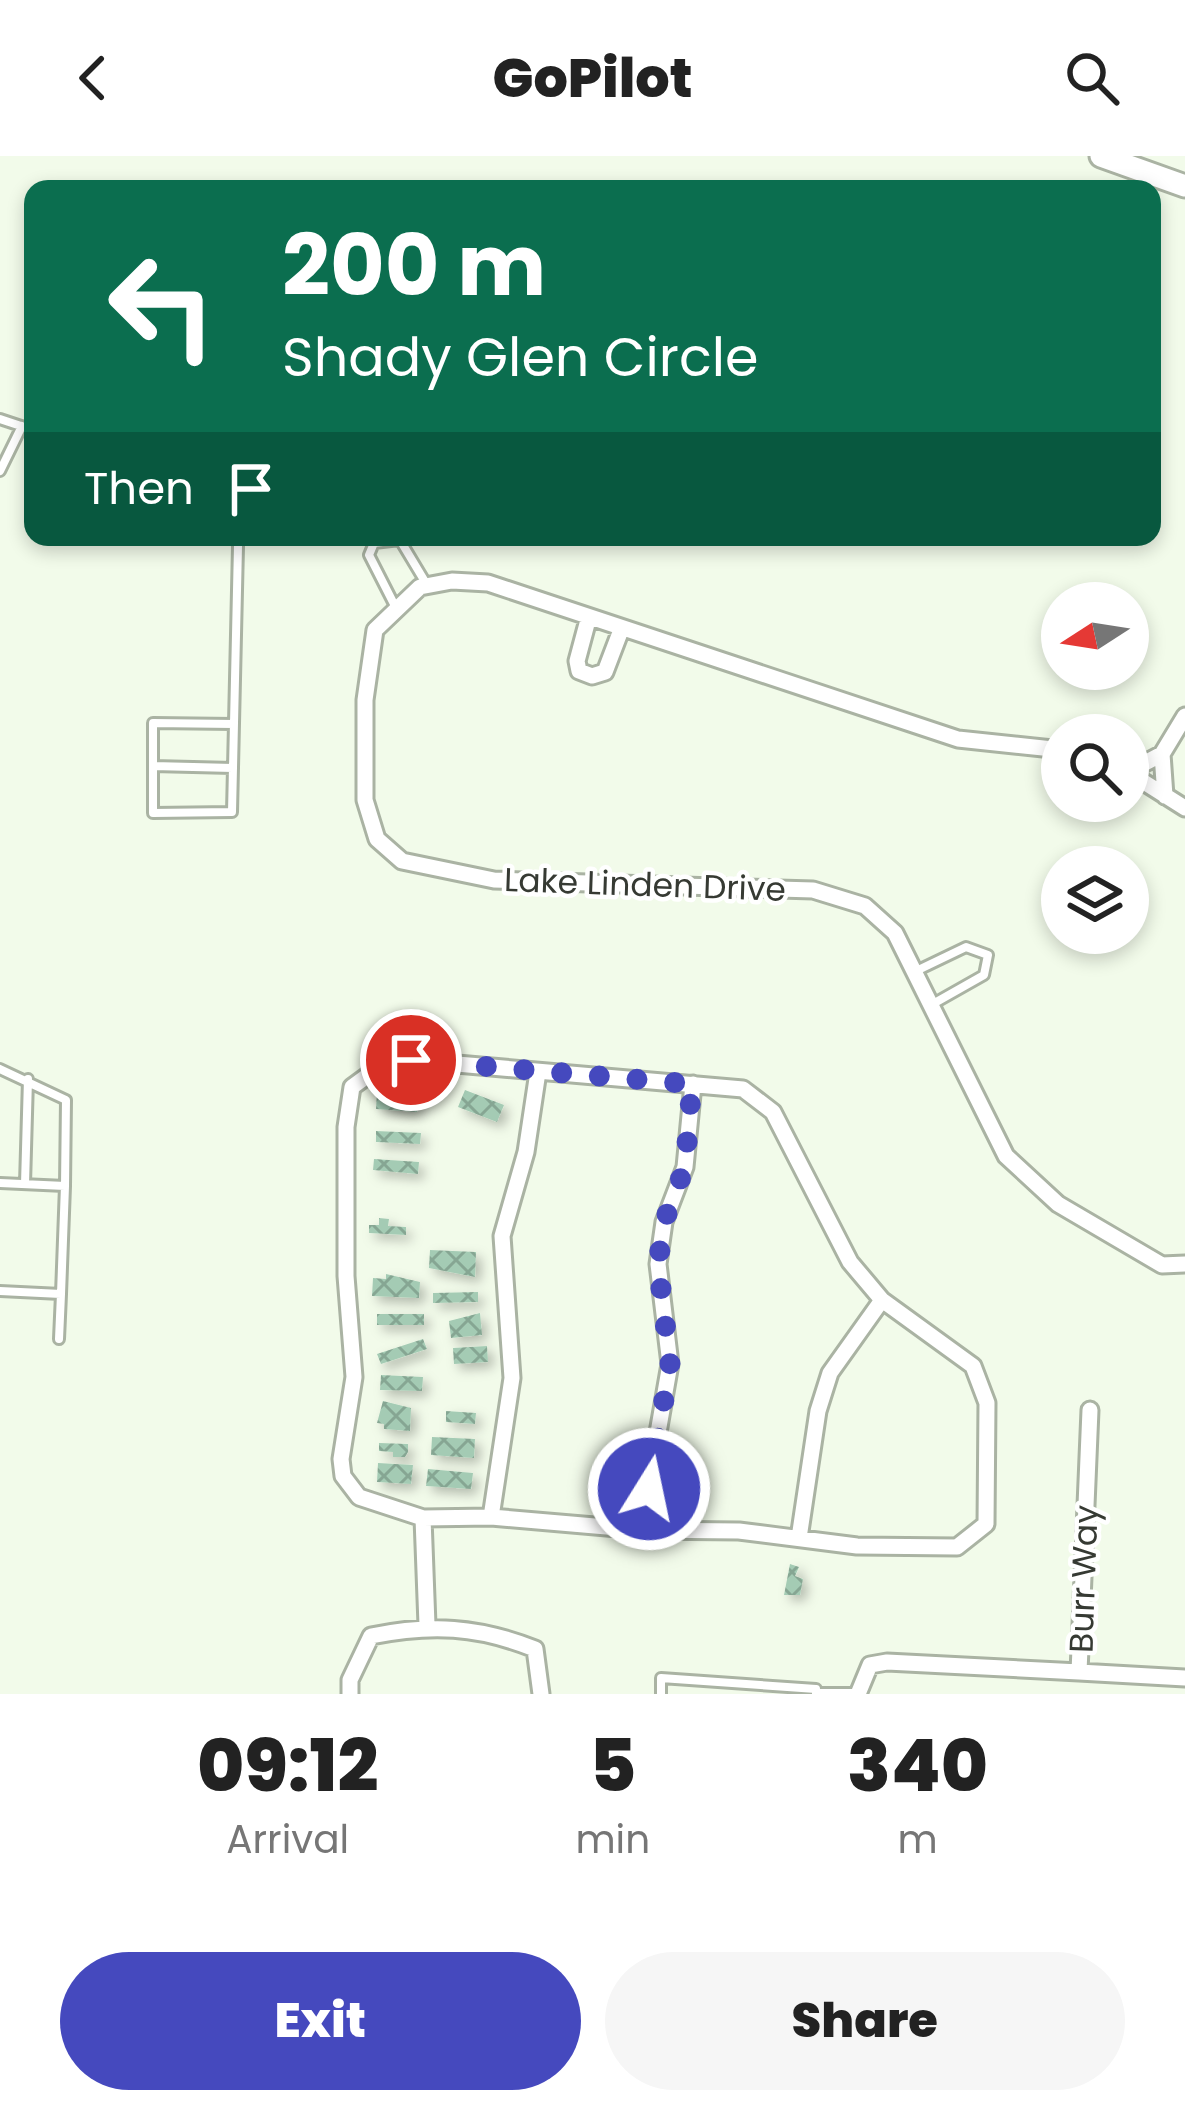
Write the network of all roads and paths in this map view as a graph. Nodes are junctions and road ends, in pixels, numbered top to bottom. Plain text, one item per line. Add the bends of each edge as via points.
1 (1101, 156) edge
2 (1185, 186) edge
3 (0, 419) edge
4 (22, 426) joint
5 (0, 469) edge
6 (236, 546) edge
7 (373, 546) edge
8 (404, 546) edge
9 (427, 586) junction
10 (396, 610) junction
11 (588, 620) junction
12 (621, 630) junction
13 (1185, 716) edge
14 (234, 724) junction
15 (1041, 748) edge
16 (1162, 754) junction
17 (1149, 761) edge
18 (153, 766) junction
19 (233, 768) junction
20 (1149, 786) edge
21 (1165, 796) junction
22 (1185, 808) edge
23 (914, 972) junction
24 (930, 1006) junction
25 (0, 1069) edge
26 (538, 1072) junction
27 (28, 1079) junction
28 (692, 1084) junction
29 (0, 1183) edge
30 (25, 1184) junction
31 (65, 1186) junction
32 (1185, 1264) edge
33 (0, 1291) edge
34 (61, 1294) junction
35 (882, 1300) junction
36 (58, 1339) dead end
37 (1090, 1410) dead end
38 (491, 1517) junction
39 (423, 1519) junction
40 (641, 1530) junction
41 (799, 1538) junction
42 (427, 1625) junction
43 (1079, 1672) junction
44 (1185, 1678) edge
45 (714, 1682) junction
46 (1155, 1685) edge
47 (774, 1690) edge
48 (816, 1692) edge
49 (350, 1694) edge
50 (541, 1694) edge
51 (661, 1694) edge
52 (713, 1694) edge
53 (858, 1694) edge

1 - 2 main road
3 - 4 lane
4 - 5 lane
6 - 14 lane
7 - 10 lane via 369,556
8 - 9 lane
9 - 10 street, Lake Linden Drive
9 - 11 street via 488,583
10 - 23 street, Lake Linden Drive via 375,630 364,800 377,839 403,861 494,880 812,890 865,905 895,934
11 - 12 street
11 - 12 street via 577,661 592,676 605,672
12 - 15 street via 958,739
13 - 16 street
14 - 18 lane via 153,723
14 - 19 lane
16 - 17 street
16 - 21 street
18 - 19 lane
18 - 19 lane via 153,813 232,812
20 - 21 street
21 - 22 street
23 - 24 street, Lake Linden Drive
23 - 24 lane via 966,947 988,955 983,975
24 - 32 street, Lake Linden Drive via 1006,1156 1058,1204 1162,1265
25 - 27 lane
26 - 28 street
26 - 38 street via 502,1236 512,1378
26 - 39 street via 411,1060 382,1065 352,1087 346,1276 354,1377 344,1476 372,1506
27 - 30 lane
27 - 31 lane via 69,1106
28 - 35 street via 743,1090 773,1112 850,1262
28 - 40 street via 685,1167 658,1264 670,1364
29 - 30 lane
30 - 31 lane
31 - 34 lane
33 - 34 lane
34 - 36 lane
35 - 41 street via 830,1373
35 - 41 street via 974,1366 987,1403 986,1524 956,1547
37 - 43 street, Burr Way
38 - 39 street
38 - 40 street
39 - 42 street
40 - 41 street
42 - 49 street via 370,1636
42 - 50 street via 490,1631 535,1649
43 - 46 street, Burr Way
43 - 53 street via 887,1662 870,1665
44 - 46 street, Burr Way
45 - 47 lane
45 - 51 lane via 662,1678
45 - 52 lane
47 - 48 lane
48 - 53 lane

